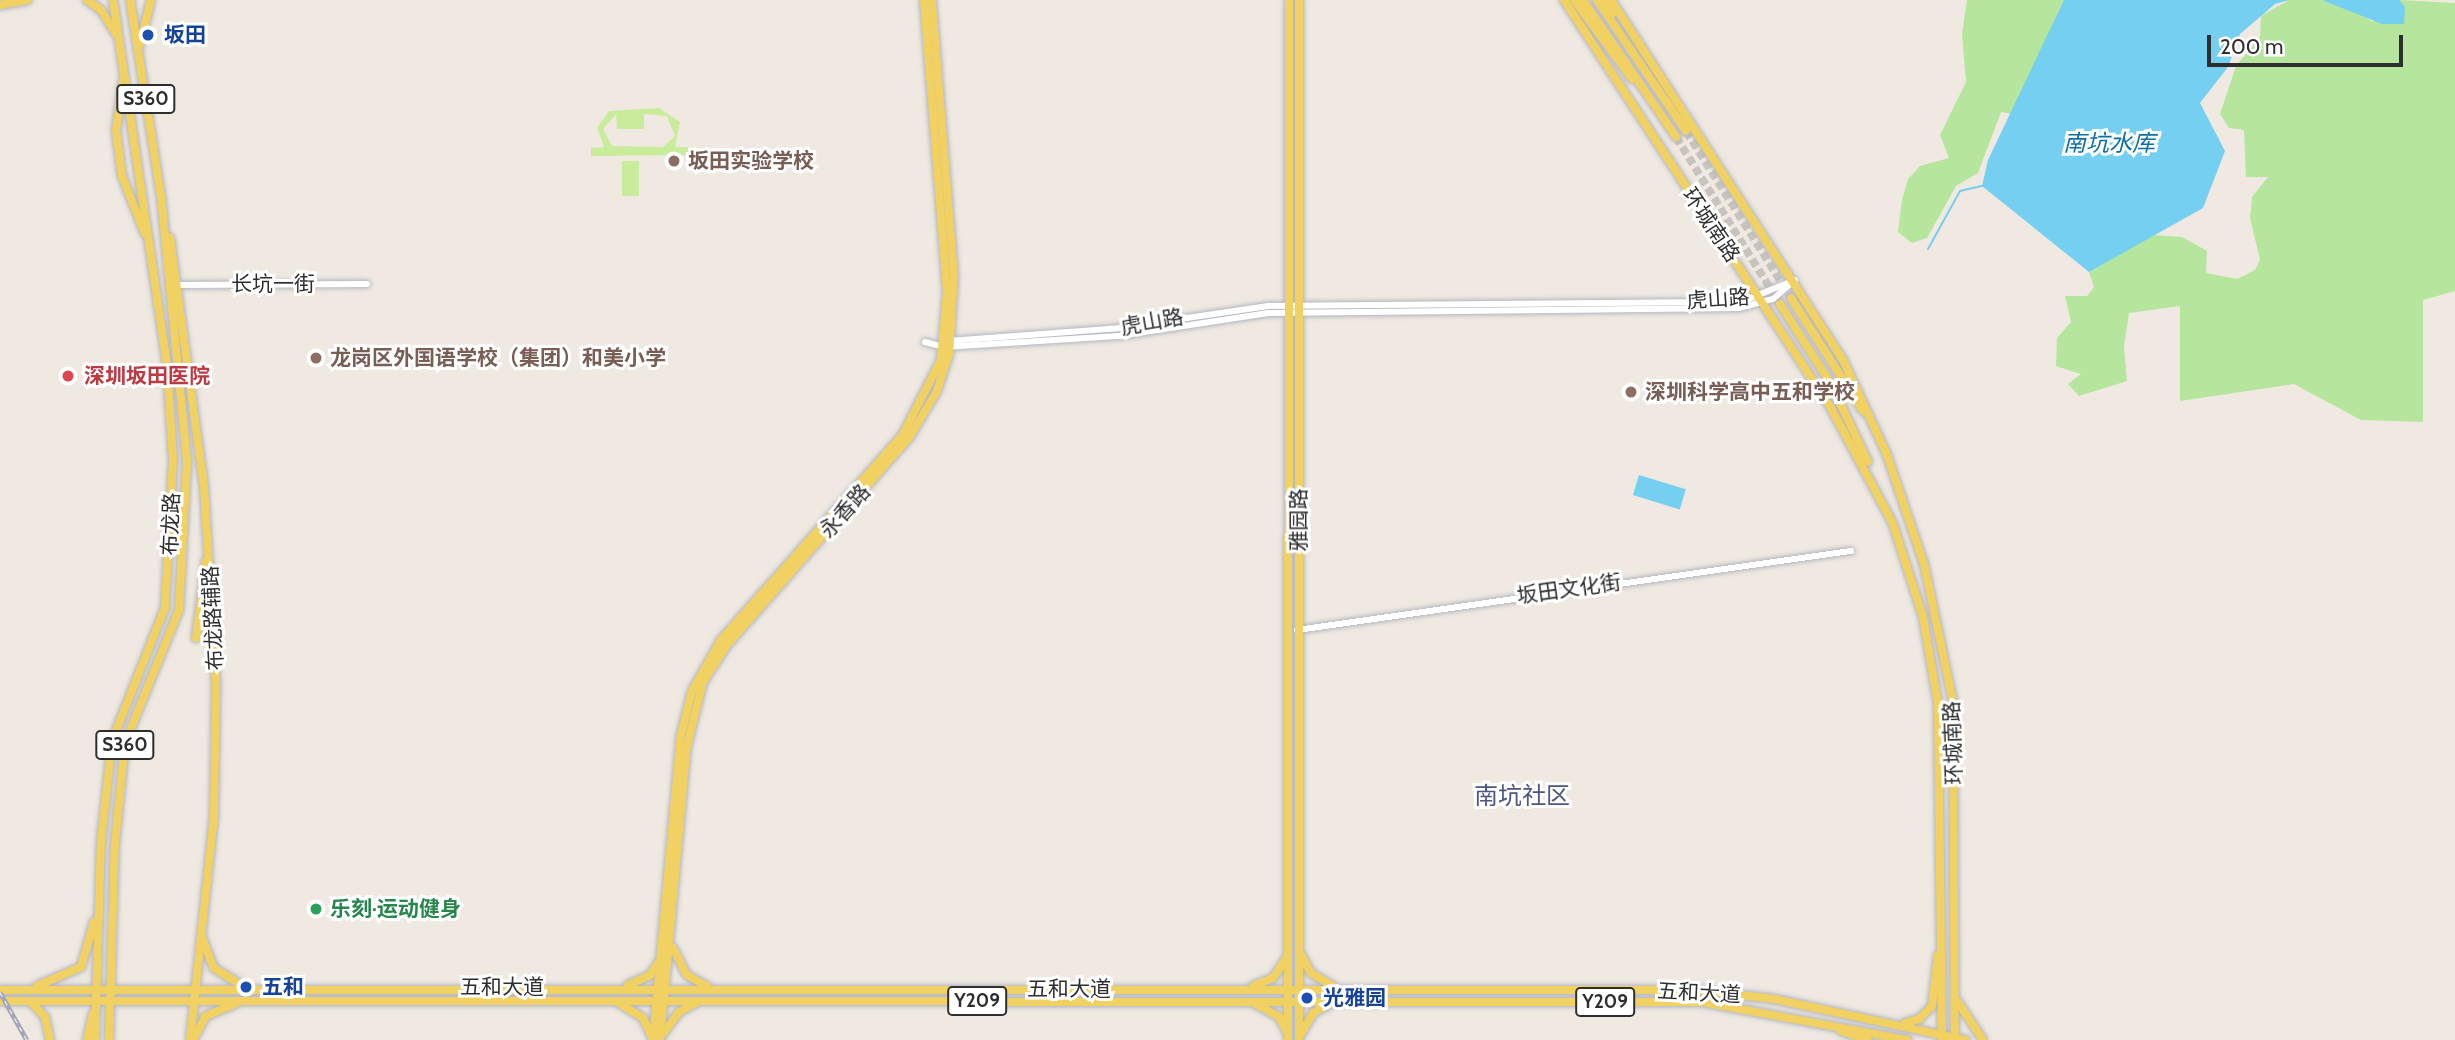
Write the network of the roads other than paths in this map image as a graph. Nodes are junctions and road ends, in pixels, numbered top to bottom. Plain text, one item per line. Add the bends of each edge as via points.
1 (29, 0) edge
2 (87, 0) edge
3 (113, 0) edge
4 (130, 0) edge
5 (151, 0) edge
6 (924, 0) edge
7 (932, 0) edge
8 (1289, 0) edge
9 (1299, 0) edge
10 (1564, 0) edge
11 (1574, 0) edge
12 (1583, 0) edge
13 (1597, 0) edge
14 (1604, 0) edge
15 (1611, 0) edge
16 (0, 5) edge
17 (120, 43) junction
18 (139, 54) junction
19 (1641, 65) junction
20 (124, 71) junction
21 (1650, 97) junction
22 (1686, 131) tunnel mouth
23 (1676, 137) tunnel mouth
24 (161, 197) junction
25 (150, 246) junction
26 (1795, 280) junction
27 (367, 284) dead end
28 (179, 285) junction
29 (1791, 298) tunnel mouth
30 (1761, 300) junction
31 (1780, 304) tunnel mouth
32 (1288, 309) junction
33 (1299, 309) junction
34 (948, 344) junction
35 (1887, 455) junction
36 (1878, 488) junction
37 (208, 544) junction
38 (1851, 551) dead end
39 (1299, 629) junction
40 (1288, 631) junction
41 (196, 638) dead end
42 (98, 905) junction
43 (1289, 909) junction
44 (1301, 909) junction
45 (201, 933) junction
46 (671, 939) junction
47 (1941, 940) junction
48 (1955, 940) junction
49 (1289, 948) junction
50 (663, 950) junction
51 (1300, 953) junction
52 (196, 988) junction
53 (248, 988) junction
54 (613, 988) junction
55 (663, 988) junction
56 (1243, 988) junction
57 (28, 989) junction
58 (96, 989) junction
59 (110, 989) junction
60 (717, 989) junction
61 (1289, 989) junction
62 (1300, 989) junction
63 (1344, 989) junction
64 (0, 990) edge
65 (1955, 990) junction
66 (194, 1000) junction
67 (248, 1000) junction
68 (609, 1000) junction
69 (0, 1001) edge
70 (28, 1001) junction
71 (97, 1001) junction
72 (111, 1001) junction
73 (662, 1001) junction
74 (1244, 1001) junction
75 (704, 1002) junction
76 (718, 1002) junction
77 (1288, 1002) junction
78 (1299, 1002) junction
79 (1340, 1002) junction
80 (1811, 1020) junction
81 (1898, 1024) junction
82 (1942, 1037) edge
83 (1955, 1039) edge
84 (50, 1040) edge
85 (87, 1040) edge
86 (95, 1040) edge
87 (109, 1040) edge
88 (192, 1040) edge
89 (653, 1040) edge
90 (660, 1040) edge
91 (1288, 1040) edge
92 (1299, 1040) edge
93 (1868, 1040) edge
94 (1908, 1040) edge
95 (1966, 1040) edge
96 (1983, 1040) edge

1 - 16 main road
2 - 17 main road via 110,21
3 - 17 main road, 布龙路 / S360
4 - 18 main road, 布龙路 / S360
5 - 18 main road
6 - 34 main road, 永香路
7 - 34 main road, 永香路 via 954,276
8 - 32 main road, 雅园路
9 - 33 main road, 雅园路
10 - 30 main road, 环城南路
11 - 21 main road via 1614,60
12 - 21 main road
13 - 19 main road
14 - 19 main road
15 - 26 main road, 环城南路
17 - 20 main road, 布龙路 / S360
18 - 24 main road, 布龙路 / S360
19 - 22 main road
20 - 25 main road, 布龙路 / S360
20 - 25 main road via 116,130 122,176
21 - 23 main road
24 - 28 main road, 布龙路辅路
24 - 59 main road, 布龙路 / S360 via 186,436 182,587 173,634 125,743
25 - 42 main road, 布龙路 / S360 via 173,436 168,586 160,629 113,732
26 - 30 street, 虎山路
26 - 35 main road, 环城南路 via 1843,360
27 - 28 street, 长坑一街
28 - 37 main road, 布龙路辅路
29 - 35 main road, 环城南路
30 - 33 street, 虎山路
30 - 36 main road, 环城南路
31 - 36 main road, 环城南路 via 1845,409
32 - 33 street, 虎山路
32 - 34 street, 虎山路
32 - 40 main road, 雅园路
33 - 39 main road, 雅园路
34 - 46 main road, 永香路 via 937,391 909,438 731,640 703,682 687,746
34 - 50 main road, 永香路 via 930,389 903,434 721,640 698,678 681,735
35 - 48 main road, 环城南路 via 1924,564 1947,658 1955,754
36 - 47 main road, 环城南路 via 1932,659 1941,754
37 - 41 main road
37 - 45 main road, 布龙路辅路 via 216,686 214,816
38 - 39 street, 坂田文化街
39 - 40 street, 坂田文化街
39 - 44 main road, 雅园路
40 - 43 main road, 雅园路
42 - 57 main road via 81,967
42 - 58 main road, 布龙路 / S360
43 - 44 main road
43 - 49 main road, 雅园路
44 - 51 main road, 雅园路
45 - 52 main road, 布龙路辅路
45 - 53 main road via 214,968
46 - 55 main road, 永香路
46 - 60 main road via 687,975
47 - 48 main road
47 - 81 main road via 1932,1006 1919,1019
47 - 82 main road, 环城南路
48 - 65 main road, 环城南路
49 - 56 main road via 1273,978
49 - 61 main road, 雅园路
50 - 54 main road via 650,975
50 - 55 main road, 永香路
51 - 62 main road, 雅园路
51 - 63 main road via 1315,976
52 - 53 main road, 五和大道 / Y209
52 - 59 main road, 五和大道 / Y209
52 - 66 main road, 布龙路辅路
53 - 54 main road, 五和大道 / Y209
54 - 55 main road, 五和大道 / Y209
54 - 68 main road
55 - 60 main road, 五和大道 / Y209
55 - 73 main road, 永香路
56 - 60 main road, 五和大道 / Y209
56 - 61 main road, 五和大道 / Y209
57 - 58 main road, 五和大道 / Y209
57 - 64 main road, 五和大道 / Y209
58 - 59 main road, 五和大道 / Y209
58 - 71 main road, 布龙路 / S360
59 - 72 main road, 布龙路 / S360
60 - 76 main road
61 - 62 main road, 五和大道 / Y209
61 - 77 main road, 雅园路
62 - 63 main road, 五和大道 / Y209
62 - 78 main road, 雅园路
63 - 81 main road, 五和大道 / Y209 via 1696,990
65 - 83 main road, 环城南路
65 - 96 main road via 1964,1017
66 - 67 main road, 五和大道 / Y209
66 - 72 main road, 五和大道 / Y209
66 - 88 main road, 布龙路辅路
67 - 68 main road, 五和大道 / Y209
67 - 88 main road via 211,1012
68 - 73 main road, 五和大道 / Y209
68 - 89 main road via 643,1018
69 - 70 main road, 五和大道 / Y209
70 - 71 main road, 五和大道 / Y209
70 - 84 main road via 43,1012
71 - 72 main road, 五和大道 / Y209
71 - 85 main road
71 - 86 main road, 布龙路 / S360
72 - 87 main road, 布龙路 / S360
73 - 75 main road, 五和大道 / Y209
73 - 89 main road
73 - 90 main road
74 - 76 main road, 五和大道 / Y209
74 - 77 main road, 五和大道 / Y209
74 - 91 main road via 1279,1017
75 - 76 main road, 五和大道 / Y209
75 - 90 main road via 679,1012
77 - 78 main road, 五和大道 / Y209
77 - 91 main road, 雅园路
78 - 79 main road, 五和大道 / Y209
78 - 92 main road, 雅园路
79 - 80 main road, 五和大道 / Y209 via 1702,1002
79 - 92 main road via 1313,1013
80 - 93 main road
80 - 94 main road, 五和大道 / Y209
81 - 82 main road, 五和大道 / Y209
82 - 83 main road, 五和大道 / Y209
83 - 95 main road, 五和大道 / Y209

